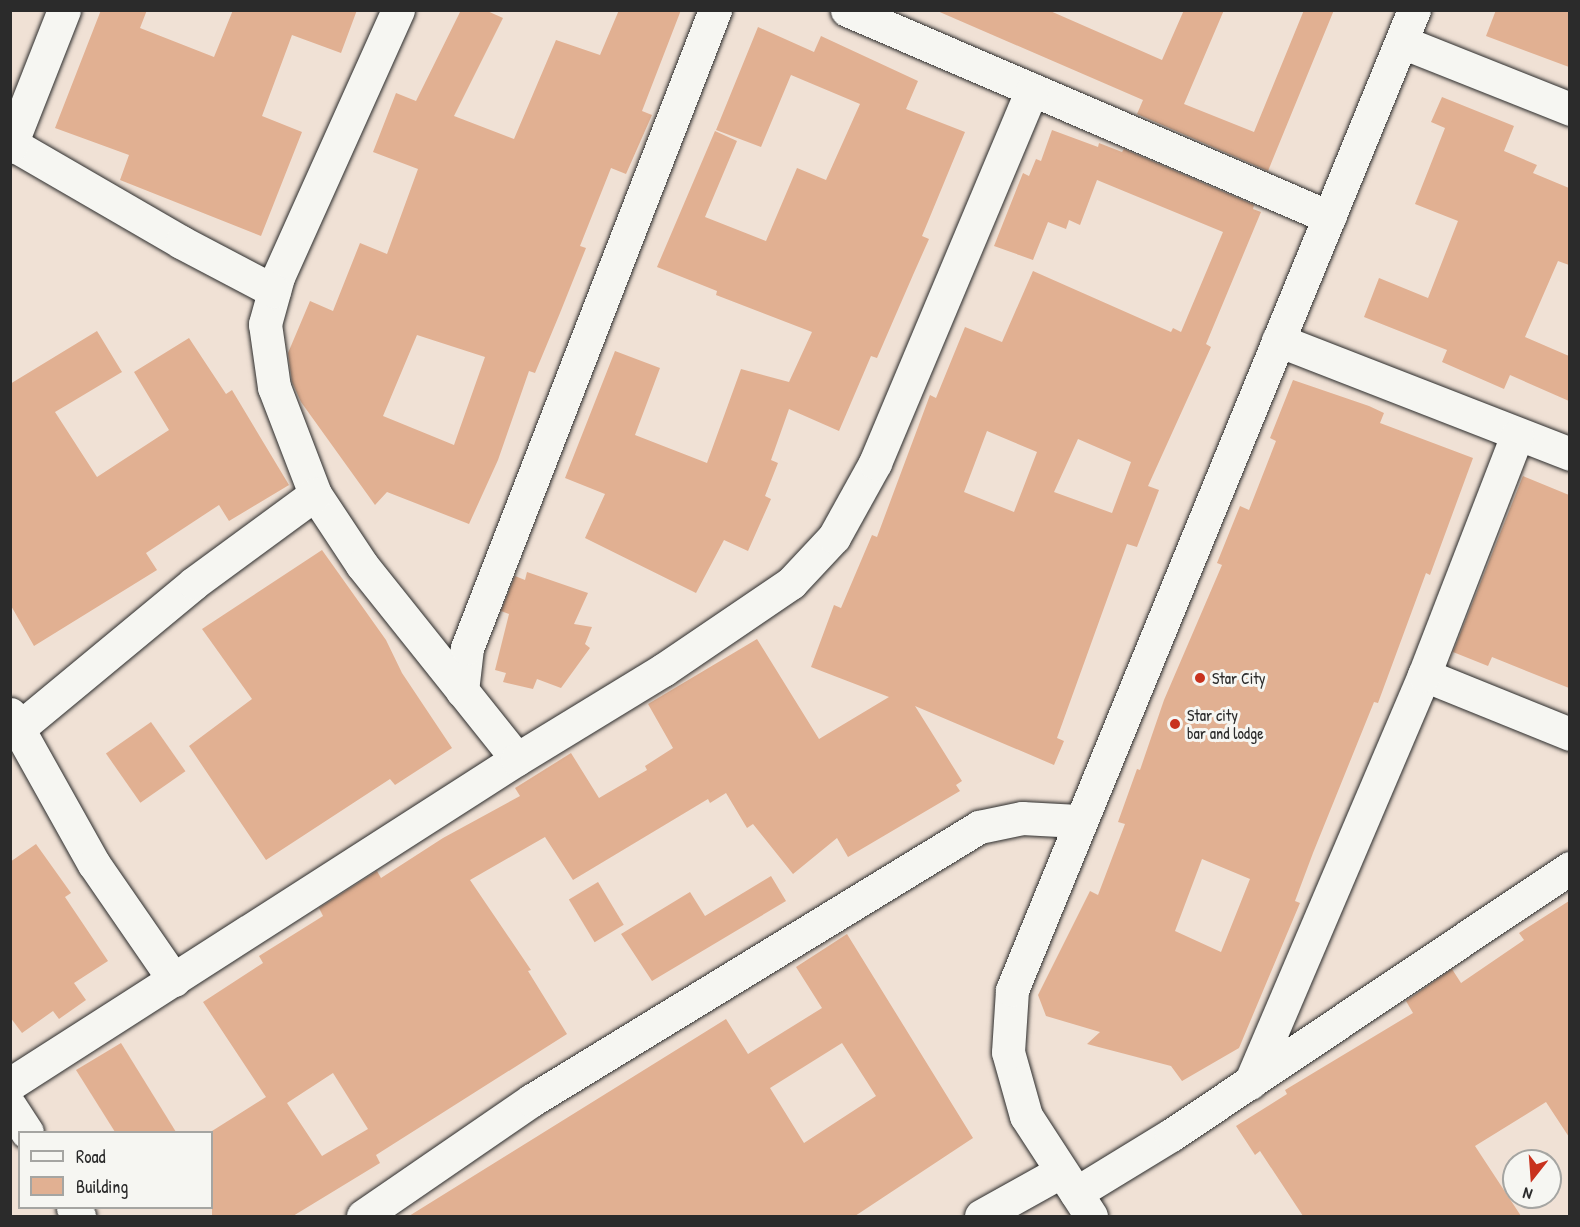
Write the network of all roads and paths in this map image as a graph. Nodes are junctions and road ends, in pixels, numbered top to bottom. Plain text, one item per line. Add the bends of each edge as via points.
1 (64, 10) edge
2 (398, 10) edge
3 (715, 10) edge
4 (847, 10) edge
5 (1414, 10) edge
6 (1402, 42) junction
7 (1032, 90) junction
8 (1569, 109) edge
9 (11, 145) edge
10 (1329, 217) junction
11 (274, 291) junction
12 (1278, 340) junction
13 (1517, 435) junction
14 (1569, 454) edge
15 (315, 494) junction
16 (1424, 675) junction
17 (462, 691) junction
18 (15, 721) edge
19 (1569, 734) edge
20 (517, 759) junction
21 (1078, 821) junction
22 (1569, 868) edge
23 (174, 980) junction
24 (1250, 1083) junction
25 (10, 1084) edge
26 (10, 1106) edge
27 (26, 1131) edge
28 (1076, 1194) edge
29 (363, 1216) edge
30 (981, 1216) edge

1 - 9 street
2 - 11 street via 303,217
3 - 17 street via 471,637
4 - 7 street
5 - 6 street
6 - 8 street
6 - 10 street
7 - 10 street
7 - 20 street via 875,463 834,537 791,583 663,670
9 - 11 street
10 - 12 street
11 - 15 street via 265,324 274,387
12 - 13 street
12 - 21 street
13 - 14 street
13 - 16 street
15 - 17 street via 362,565
15 - 18 street
16 - 19 street
16 - 24 street
17 - 20 street
18 - 23 street via 94,864
20 - 23 street
21 - 28 street via 1012,990 1008,1052 1026,1116
21 - 29 street via 1022,818 979,827 532,1100
22 - 24 street
23 - 25 street
24 - 28 street
26 - 27 street
28 - 30 street

